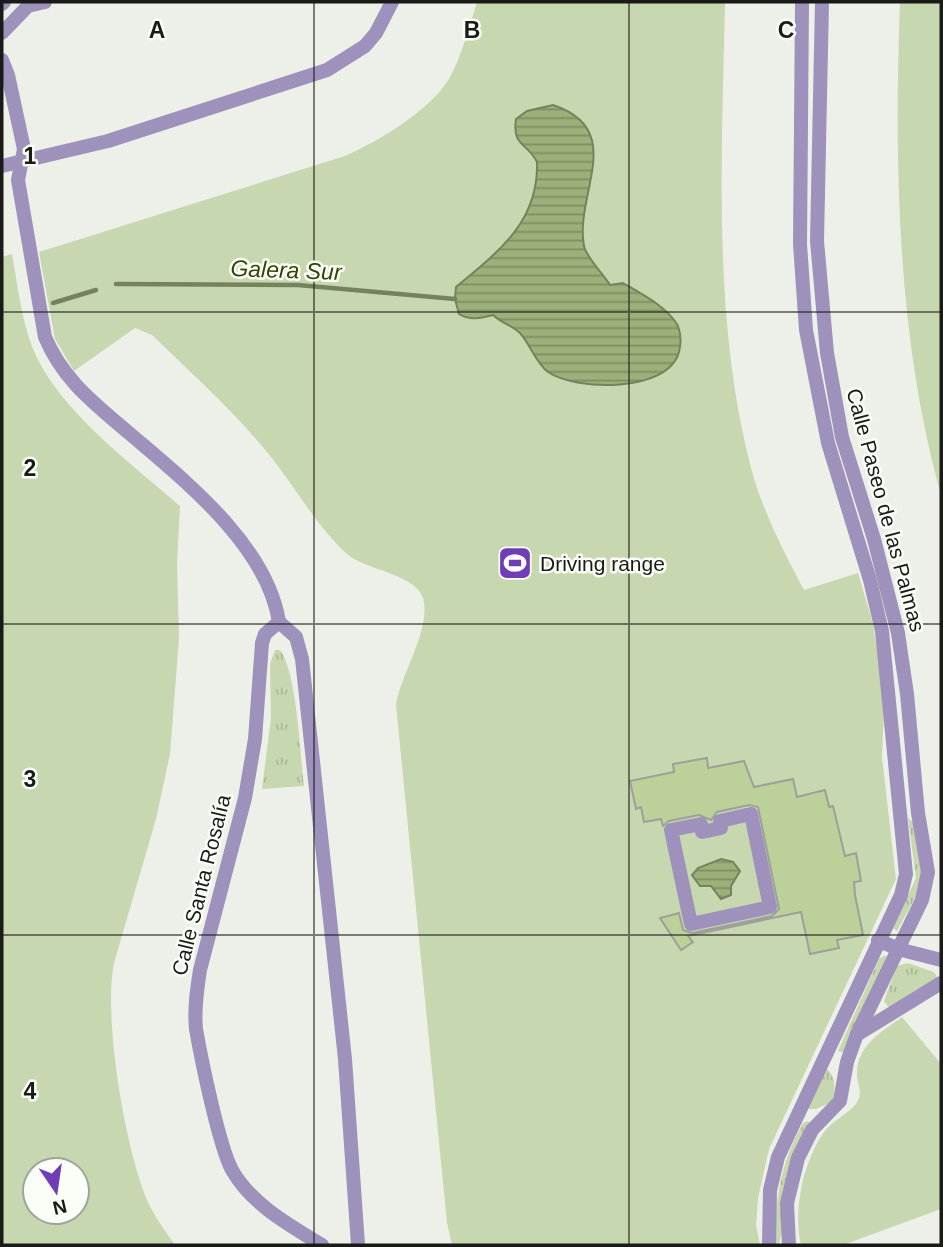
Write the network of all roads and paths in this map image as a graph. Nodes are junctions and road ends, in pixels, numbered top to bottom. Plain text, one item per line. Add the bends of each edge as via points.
1 (45, 2) edge
2 (392, 2) edge
3 (802, 2) edge
4 (822, 2) edge
5 (26, 4) edge
6 (2, 33) edge
7 (2, 60) edge
8 (8, 163) edge
9 (279, 622) junction
10 (691, 924) joint
11 (878, 940) junction
12 (898, 950) junction
13 (941, 960) edge
14 (941, 983) edge
15 (857, 1034) junction
16 (322, 1245) edge
17 (358, 1245) edge
18 (769, 1245) edge
19 (789, 1245) edge

1 - 5 street
2 - 8 street via 365,46 327,70 108,141
3 - 11 street, Calle Paseo de las Palmas via 800,244 806,330 828,443 882,631 897,810 906,861 901,895
4 - 12 street, Calle Paseo de las Palmas via 817,241 827,353 842,437 898,633 918,813 928,859 925,891
5 - 6 street
7 - 8 street via 24,149
8 - 9 street via 18,180 45,337 54,358 76,387 233,529 269,585
9 - 16 street, Calle Santa Rosalía via 262,643 246,799 200,970 196,1028 232,1169 273,1214
9 - 17 street via 296,637 302,659 345,1059
10 - 10 street via 771,907 751,814 720,821 722,828 702,832 701,824 671,830
11 - 12 street
11 - 18 street, Calle Paseo de las Palmas via 778,1157 770,1190
12 - 13 street
12 - 15 street, Calle Paseo de las Palmas
14 - 15 street
15 - 19 street, Calle Paseo de las Palmas via 840,1101 812,1130 794,1170 787,1210

